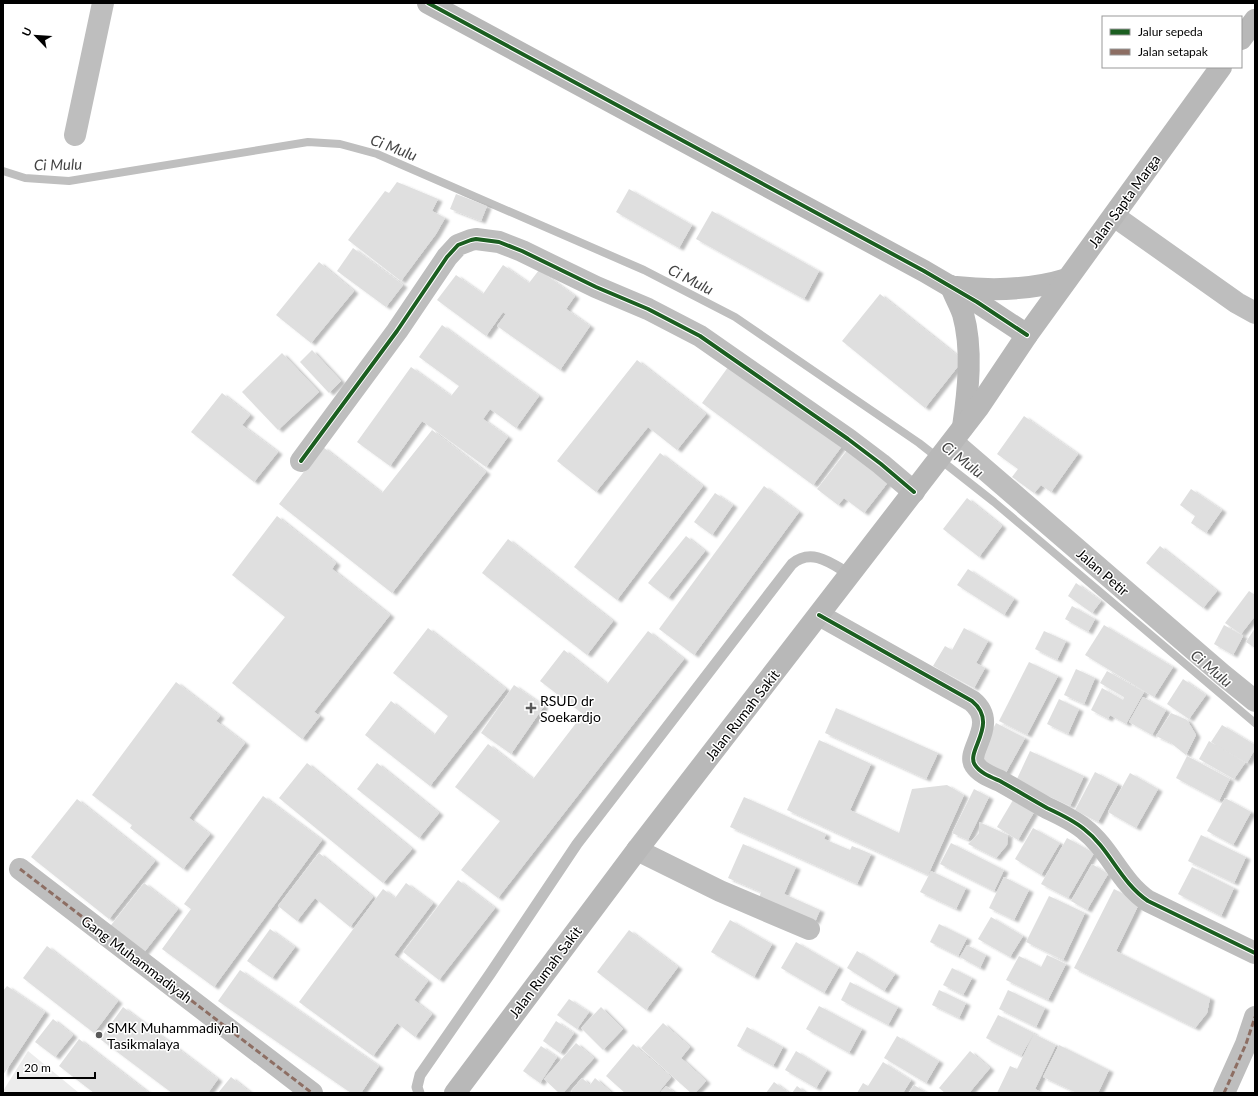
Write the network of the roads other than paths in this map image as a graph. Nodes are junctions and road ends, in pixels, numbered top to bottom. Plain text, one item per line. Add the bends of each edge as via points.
1 (103, 3) edge
2 (433, 4) edge
3 (1255, 20) edge
4 (1242, 38) edge
5 (1220, 68) edge
6 (76, 135) dead end
7 (1114, 216) junction
8 (1067, 279) junction
9 (950, 286) junction
10 (1255, 313) edge
11 (1027, 335) junction
12 (954, 439) junction
13 (300, 461) dead end
14 (916, 490) junction
15 (851, 575) junction
16 (819, 615) junction
17 (1255, 700) edge
18 (637, 850) junction
19 (20, 869) dead end
20 (809, 929) dead end
21 (1255, 953) edge
22 (1255, 1017) edge
23 (312, 1093) edge
24 (419, 1093) edge
25 (454, 1093) edge
26 (1224, 1093) edge

1 - 6 street
2 - 9 main road
3 - 4 main road
5 - 7 main road, Jalan Sapta Marga
7 - 8 main road, Jalan Sapta Marga
7 - 10 street
8 - 9 main road via 1009,290
8 - 11 main road, Jalan Sapta Marga
9 - 11 main road
9 - 12 main road via 963,314 969,380
11 - 12 main road, Jalan Rumah Sakit
12 - 14 main road, Jalan Rumah Sakit
12 - 17 street, Jalan Petir via 1223,675
13 - 14 street via 397,331 447,257 458,245 476,239 499,242 522,251 700,336
14 - 15 main road, Jalan Rumah Sakit
15 - 16 main road, Jalan Rumah Sakit
15 - 24 lane via 817,557 805,557 792,564 577,844 420,1075 417,1087
16 - 18 main road, Jalan Rumah Sakit
16 - 21 street via 972,701 983,717 973,759 977,767 1085,830 1126,882 1148,902
18 - 20 street via 720,891
18 - 25 main road, Jalan Rumah Sakit
19 - 23 street, Gang Muhammadiyah
22 - 26 street

